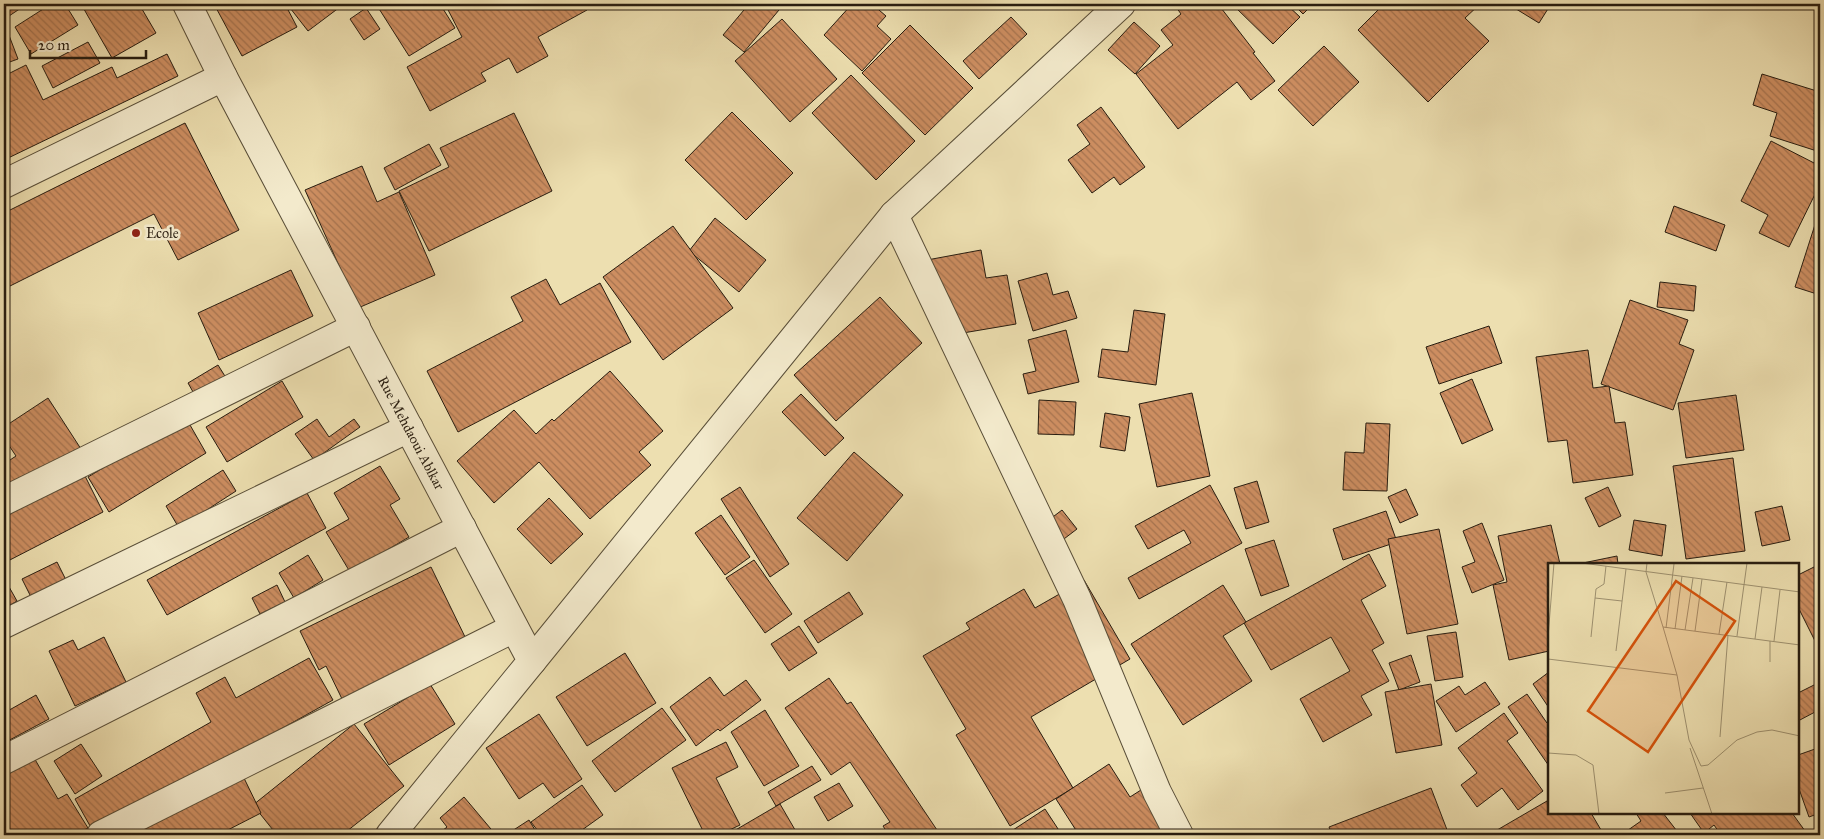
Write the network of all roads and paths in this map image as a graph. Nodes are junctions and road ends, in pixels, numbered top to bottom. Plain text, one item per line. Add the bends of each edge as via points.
1 (187, 4) edge
2 (1121, 4) edge
3 (223, 77) junction
4 (4, 184) edge
5 (894, 215) junction
6 (356, 327) junction
7 (409, 428) junction
8 (4, 501) edge
9 (462, 528) junction
10 (4, 624) edge
11 (514, 628) junction
12 (532, 660) junction
13 (4, 760) edge
14 (101, 835) edge
15 (390, 835) edge
16 (1179, 835) edge

1 - 3 street, Rue Mehdaoui Ablkar
2 - 5 street
3 - 4 street
3 - 6 street, Rue Mehdaoui Ablkar
5 - 12 street
5 - 16 street via 1077,599 1157,792
6 - 7 street, Rue Mehdaoui Ablkar
6 - 8 street
7 - 9 street, Rue Mehdaoui Ablkar
7 - 10 street
9 - 11 street, Rue Mehdaoui Ablkar
9 - 13 street
11 - 12 street, Rue Mehdaoui Ablkar
11 - 14 street
12 - 15 street

